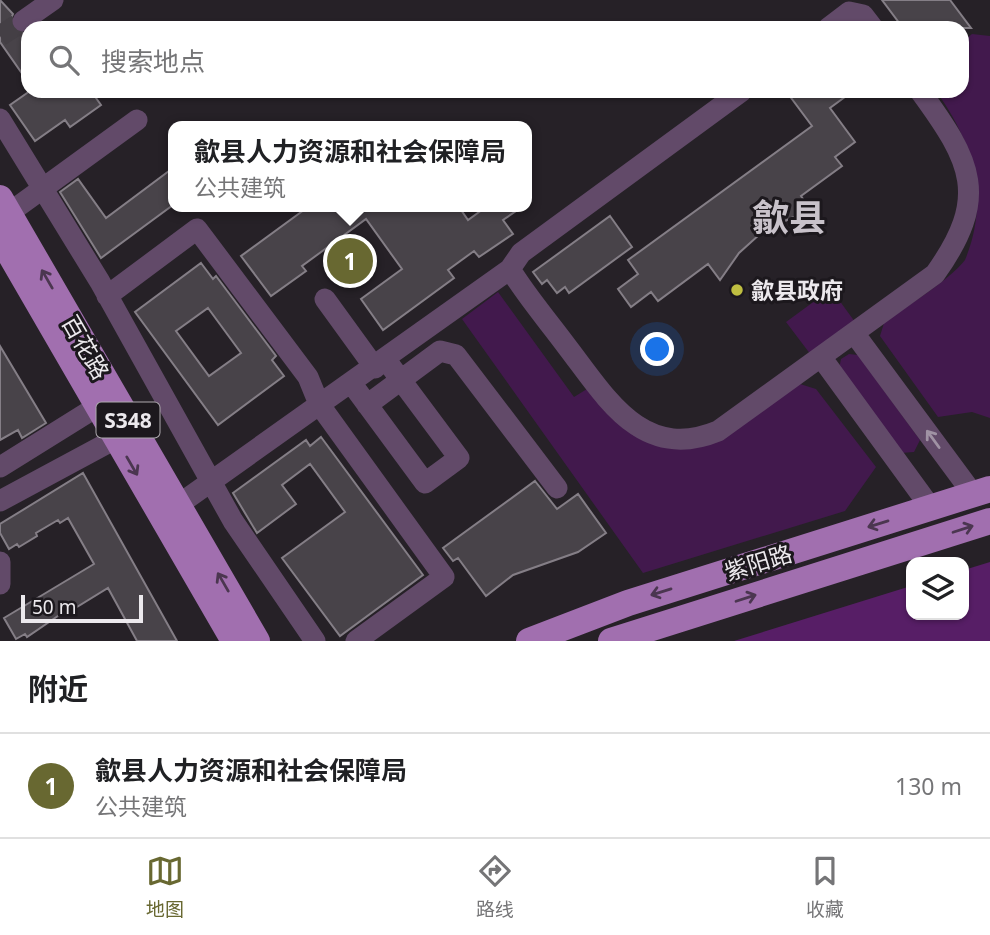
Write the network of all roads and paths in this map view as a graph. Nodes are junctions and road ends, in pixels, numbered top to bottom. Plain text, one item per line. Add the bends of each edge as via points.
1 (53, 0) edge
2 (23, 21) tunnel mouth
3 (837, 21) edge
4 (868, 21) edge
5 (732, 98) edge
6 (924, 98) edge
7 (0, 119) edge
8 (136, 120) dead end
9 (43, 189) junction
10 (3, 216) edge
11 (510, 269) junction
12 (107, 296) junction
13 (325, 299) dead end
14 (854, 333) junction
15 (821, 357) junction
16 (380, 364) junction
17 (401, 380) junction
18 (352, 384) junction
19 (319, 404) junction
20 (367, 405) junction
21 (98, 406) junction
22 (117, 438) junction
23 (0, 467) edge
24 (211, 482) junction
25 (556, 488) dead end
26 (982, 492) edge
27 (0, 501) edge
28 (178, 505) junction
29 (931, 508) junction
30 (990, 521) edge
31 (0, 562) edge
32 (0, 584) edge
33 (234, 641) edge
34 (257, 641) edge
35 (315, 641) edge
36 (356, 641) edge
37 (529, 641) edge
38 (611, 641) edge

1 - 2 lane
3 - 4 lane via 849,12
5 - 11 lane via 521,253
6 - 14 lane via 971,167 976,194 970,230 935,274
7 - 9 lane
8 - 9 lane
9 - 10 lane
9 - 12 lane
10 - 21 main road, 百花路 / S348
28 -> 10 main road, 百花路 / S348
11 - 15 lane via 613,408 640,429 662,437 686,439 718,431
11 - 16 lane
12 - 19 lane via 197,229 308,377
12 - 24 lane
13 - 16 lane
14 - 15 lane
26 -> 14 lane
15 - 29 lane
16 - 17 lane
16 - 18 lane
17 - 20 lane
17 - 20 lane via 459,458 425,483
17 - 25 lane via 440,351 456,355
18 - 19 lane
18 - 20 lane
19 - 24 lane
19 - 36 lane via 444,577
21 - 22 main road, 百花路 / S348
21 - 23 lane
22 - 27 lane
22 -> 33 main road, 百花路 / S348
24 - 28 lane
24 - 35 lane
26 - 29 main road, 紫阳路
34 -> 28 main road, 百花路 / S348
29 -> 37 main road, 紫阳路 via 628,603
38 -> 30 main road, 紫阳路
31 - 32 lane

